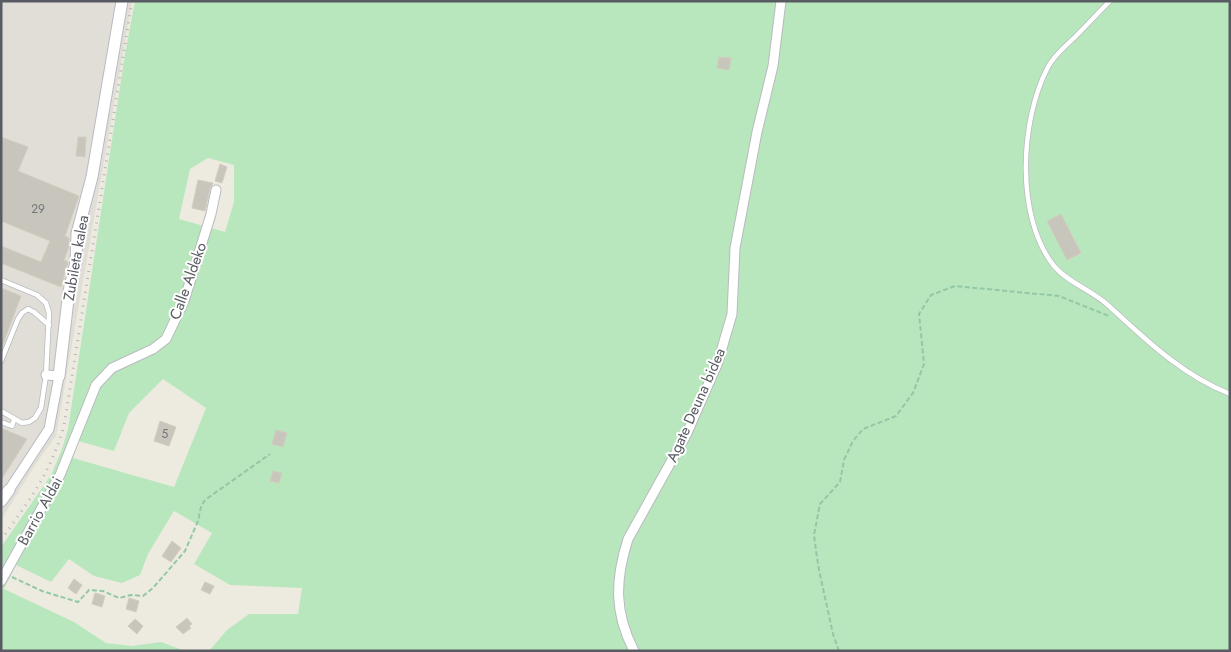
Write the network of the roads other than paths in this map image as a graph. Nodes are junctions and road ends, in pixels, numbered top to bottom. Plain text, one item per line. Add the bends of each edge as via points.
1 (122, 1) edge
2 (781, 1) edge
3 (1110, 1) edge
4 (216, 190) dead end
5 (1, 280) edge
6 (49, 325) junction
7 (1, 361) edge
8 (46, 375) junction
9 (58, 376) junction
10 (1230, 394) edge
11 (1, 411) edge
12 (14, 420) junction
13 (1, 422) edge
14 (71, 448) joint
15 (5, 491) edge
16 (1, 501) edge
17 (3, 577) edge
18 (634, 651) edge

1 - 9 street, Zubileta kalea via 92,177 77,234 76,262
2 - 18 street, Agate Deuna bidea via 773,66 735,248 732,314 718,362 686,433 628,539 623,555 618,598 627,638
3 - 10 lane via 1059,52 1048,66 1040,86 1027,131 1025,174 1027,198 1036,232 1044,251 1065,277 1107,304 1185,372
4 - 14 street, Calle Aldeko via 184,301 166,339 153,349 112,368 96,386
5 - 6 lane via 37,295 46,303 50,313
6 - 7 lane via 28,309 22,313
6 - 8 lane
8 - 9 street
8 - 12 lane via 41,408 35,418 22,423
9 - 15 street, Zubileta kalea via 49,429
11 - 12 lane
12 - 13 lane via 12,426
14 - 17 street, Barrio Aldai via 60,475
15 - 16 street, Zubileta kalea

